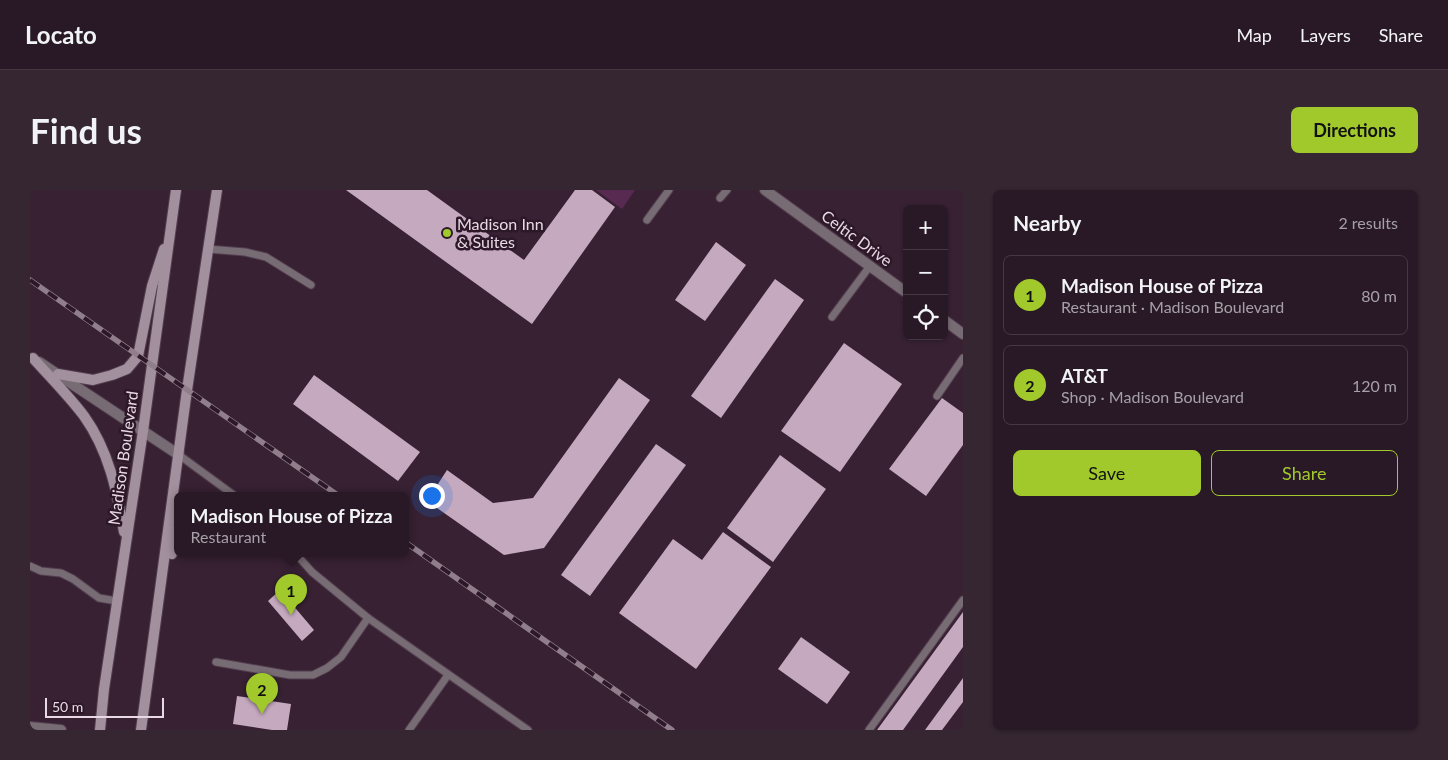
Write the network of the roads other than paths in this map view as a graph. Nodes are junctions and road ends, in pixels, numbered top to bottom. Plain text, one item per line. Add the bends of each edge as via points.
1 (176, 190) edge
2 (217, 190) edge
3 (669, 190) edge
4 (726, 190) edge
5 (765, 190) edge
6 (720, 198) dead end
7 (647, 220) dead end
8 (173, 222) junction
9 (208, 249) junction
10 (870, 266) junction
11 (311, 286) dead end
12 (903, 290) edge
13 (832, 317) dead end
14 (948, 323) edge
15 (963, 334) edge
16 (31, 357) edge
17 (963, 358) edge
18 (58, 374) junction
19 (937, 396) dead end
20 (143, 431) junction
21 (179, 455) junction
22 (230, 492) edge
23 (126, 542) junction
24 (174, 542) edge
25 (299, 557) edge
26 (30, 566) edge
27 (963, 600) edge
28 (117, 601) junction
29 (368, 618) junction
30 (216, 662) dead end
31 (150, 668) junction
32 (448, 675) junction
33 (30, 727) edge
34 (61, 730) edge
35 (100, 730) edge
36 (141, 730) edge
37 (409, 730) edge
38 (528, 730) edge
39 (869, 730) edge

1 - 8 main road, Madison Boulevard
2 - 9 main road
3 - 7 lane
4 - 6 lane
5 - 10 street, Celtic Drive
8 - 18 main road via 152,286 138,356 127,368 93,380
8 - 20 main road, Madison Boulevard
9 - 11 lane via 266,257
9 - 21 main road
10 - 12 street, Celtic Drive
10 - 13 lane
14 - 15 street
16 - 18 street
16 - 23 main road via 84,416 99,440 117,492
17 - 19 lane
18 - 20 street
20 - 21 street
20 - 23 main road, Madison Boulevard
21 - 22 lane
21 - 31 main road
23 - 28 main road, Madison Boulevard
24 - 31 main road via 163,616
25 - 29 lane
26 - 28 lane via 61,573 99,598
27 - 39 lane
28 - 35 main road, Madison Boulevard
29 - 30 lane via 342,656 313,675 290,675
29 - 32 lane
31 - 36 main road
32 - 37 lane
32 - 38 lane
33 - 34 street

